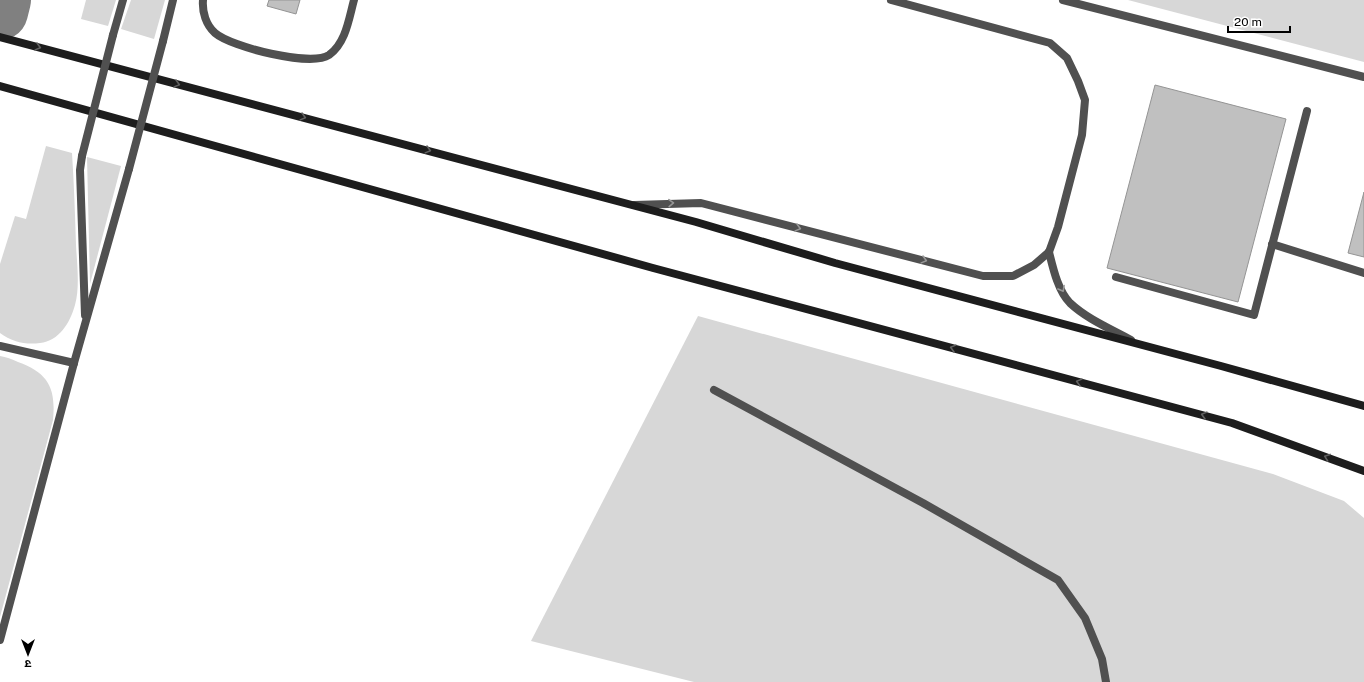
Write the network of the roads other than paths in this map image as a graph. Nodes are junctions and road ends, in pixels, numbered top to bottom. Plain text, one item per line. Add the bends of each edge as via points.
1 (123, 0) edge
2 (173, 0) edge
3 (203, 0) edge
4 (354, 0) edge
5 (891, 0) edge
6 (1063, 0) edge
7 (0, 37) edge
8 (1364, 77) edge
9 (0, 86) edge
10 (1307, 111) dead end
11 (632, 205) junction
12 (1272, 244) junction
13 (1049, 252) junction
14 (1364, 273) edge
15 (1116, 277) dead end
16 (85, 324) junction
17 (1138, 345) junction
18 (0, 346) edge
19 (74, 363) junction
20 (714, 390) dead end
21 (1364, 406) edge
22 (1364, 471) edge
23 (0, 640) edge
24 (1106, 682) edge

1 - 16 lane, bridge via 80,170
2 - 16 lane, bridge
3 - 4 lane via 202,7 206,20 215,33 225,40 309,60 329,55 338,46 345,32
5 - 13 lane via 1050,43 1067,58 1084,100 1082,135
6 - 8 lane
7 -> 11 main road
22 -> 9 main road via 1232,423 653,268
10 - 12 lane
11 -> 13 lane via 701,203 983,276 1013,276 1034,265
11 - 17 main road
12 - 14 lane
12 - 15 lane via 1254,315
13 -> 17 lane via 1059,284 1069,302 1084,314
16 - 19 lane
17 - 21 main road
18 - 19 lane
19 - 23 lane
20 - 24 lane via 923,503 1058,580 1085,618 1102,659

